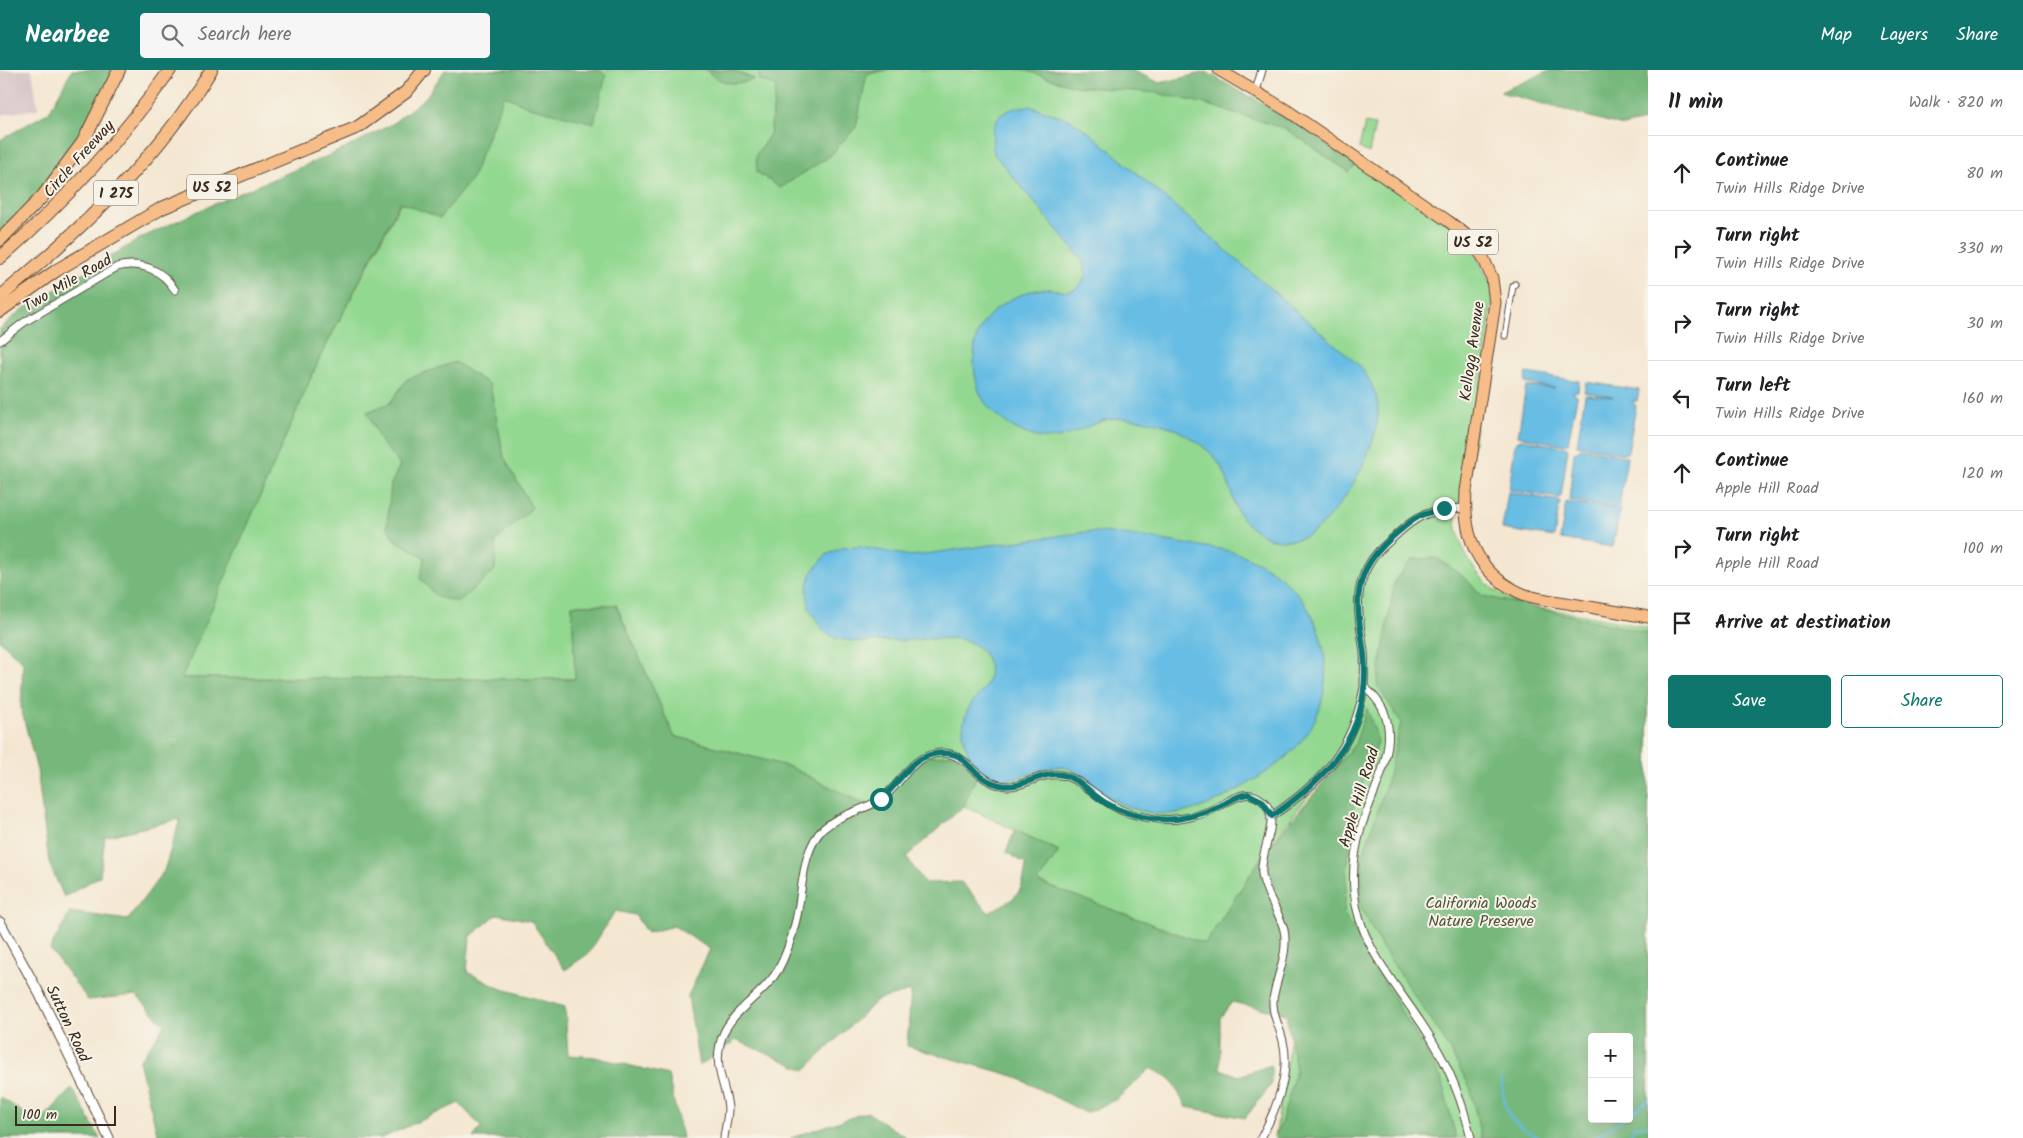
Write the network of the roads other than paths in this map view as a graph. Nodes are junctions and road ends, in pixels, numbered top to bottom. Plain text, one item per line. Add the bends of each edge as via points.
1 (119, 70) edge
2 (170, 70) edge
3 (211, 70) edge
4 (424, 70) edge
5 (1220, 70) edge
6 (1262, 70) edge
7 (1256, 91) junction
8 (0, 240) edge
9 (0, 258) edge
10 (1515, 284) dead end
11 (175, 290) dead end
12 (0, 297) edge
13 (0, 311) edge
14 (1505, 336) dead end
15 (0, 341) edge
16 (1465, 508) junction
17 (1648, 617) edge
18 (1364, 686) junction
19 (1272, 816) junction
20 (0, 922) edge
21 (109, 1138) edge
22 (724, 1138) edge
23 (1261, 1138) edge
24 (1471, 1138) edge

1 - 8 highway via 83,142 42,197
2 - 9 highway, Circle Freeway / I 275 via 110,149 35,228
3 - 12 highway, I 275 via 155,149 122,187 58,249
4 - 13 highway, US 52 via 406,92 358,127 162,208 57,270
5 - 7 main road, Kellogg Avenue / US 52
6 - 7 street
7 - 16 main road, Kellogg Avenue / US 52 via 1448,221 1465,234 1483,257 1493,284 1494,316
10 - 14 street
11 - 15 street, Two Mile Road via 153,269 133,264 117,267
16 - 17 main road, Kellogg Avenue / US 52 via 1466,527 1476,552 1490,572 1508,586 1532,597
16 - 18 street via 1444,508 1422,515 1407,524 1368,564 1358,599
18 - 19 street via 1354,726 1339,756 1318,781
18 - 24 street, Apple Hill Road via 1380,700 1390,730 1388,751 1355,851 1353,882 1357,913 1379,962 1432,1039 1446,1066 1463,1105
19 - 22 street via 1262,801 1248,794 1188,817 1144,817 1115,808 1063,775 1042,777 1020,786 1002,786 977,774 954,754 922,757 881,799 827,826 816,839 786,953 770,982 732,1018 723,1031 718,1059 720,1081 728,1105
19 - 23 street via 1262,866 1268,897 1281,920 1285,939 1273,1009 1283,1038 1285,1058 1281,1090
20 - 21 street, Sutton Road via 35,985

